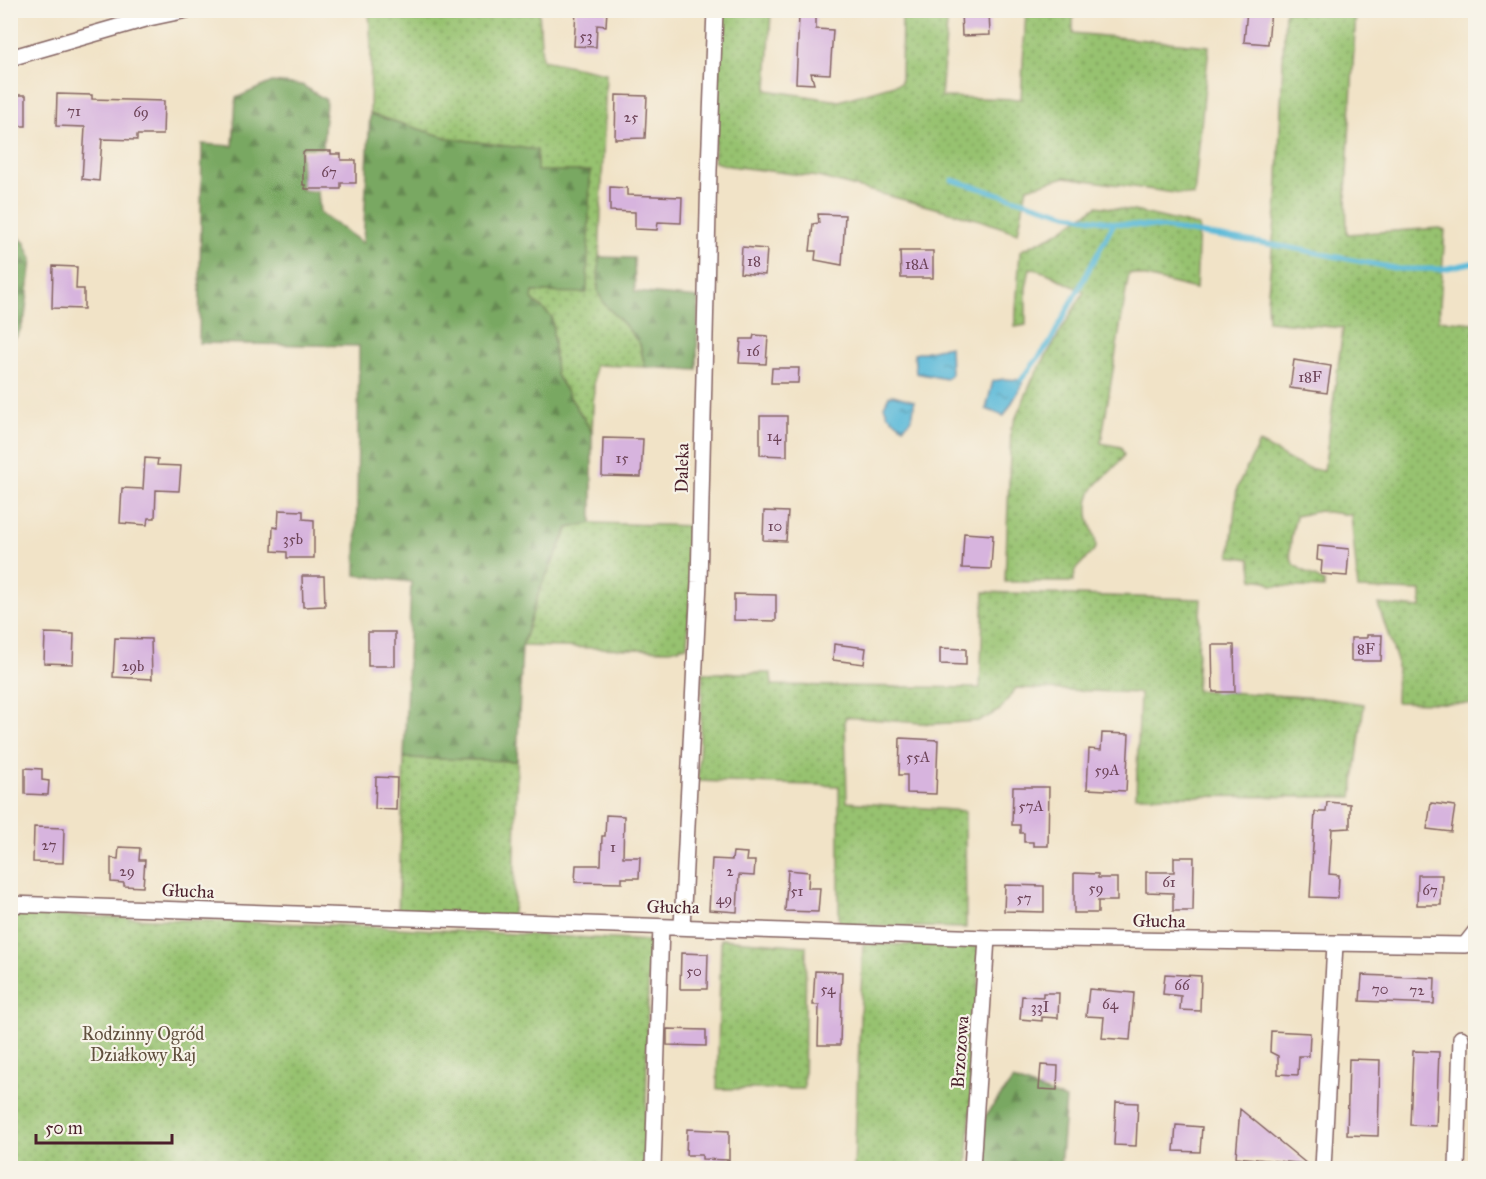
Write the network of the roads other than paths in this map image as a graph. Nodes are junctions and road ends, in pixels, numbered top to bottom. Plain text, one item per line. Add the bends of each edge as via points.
1 (187, 10) edge
2 (715, 10) edge
3 (149, 14) edge
4 (10, 58) edge
5 (10, 904) edge
6 (661, 927) junction
7 (682, 927) junction
8 (1476, 931) edge
9 (987, 938) junction
10 (1335, 944) junction
11 (1461, 1038) dead end
12 (653, 1168) edge
13 (972, 1168) edge
14 (1323, 1168) edge
15 (1457, 1168) edge

1 - 3 street
2 - 7 street, Daleka via 699,582
3 - 4 street
5 - 6 street, Głucha
6 - 7 street, Głucha
6 - 12 street
7 - 9 street, Głucha
8 - 10 street, Głucha via 1465,945
9 - 10 street, Głucha
9 - 13 street, Brzozowa
10 - 14 street
11 - 15 street

